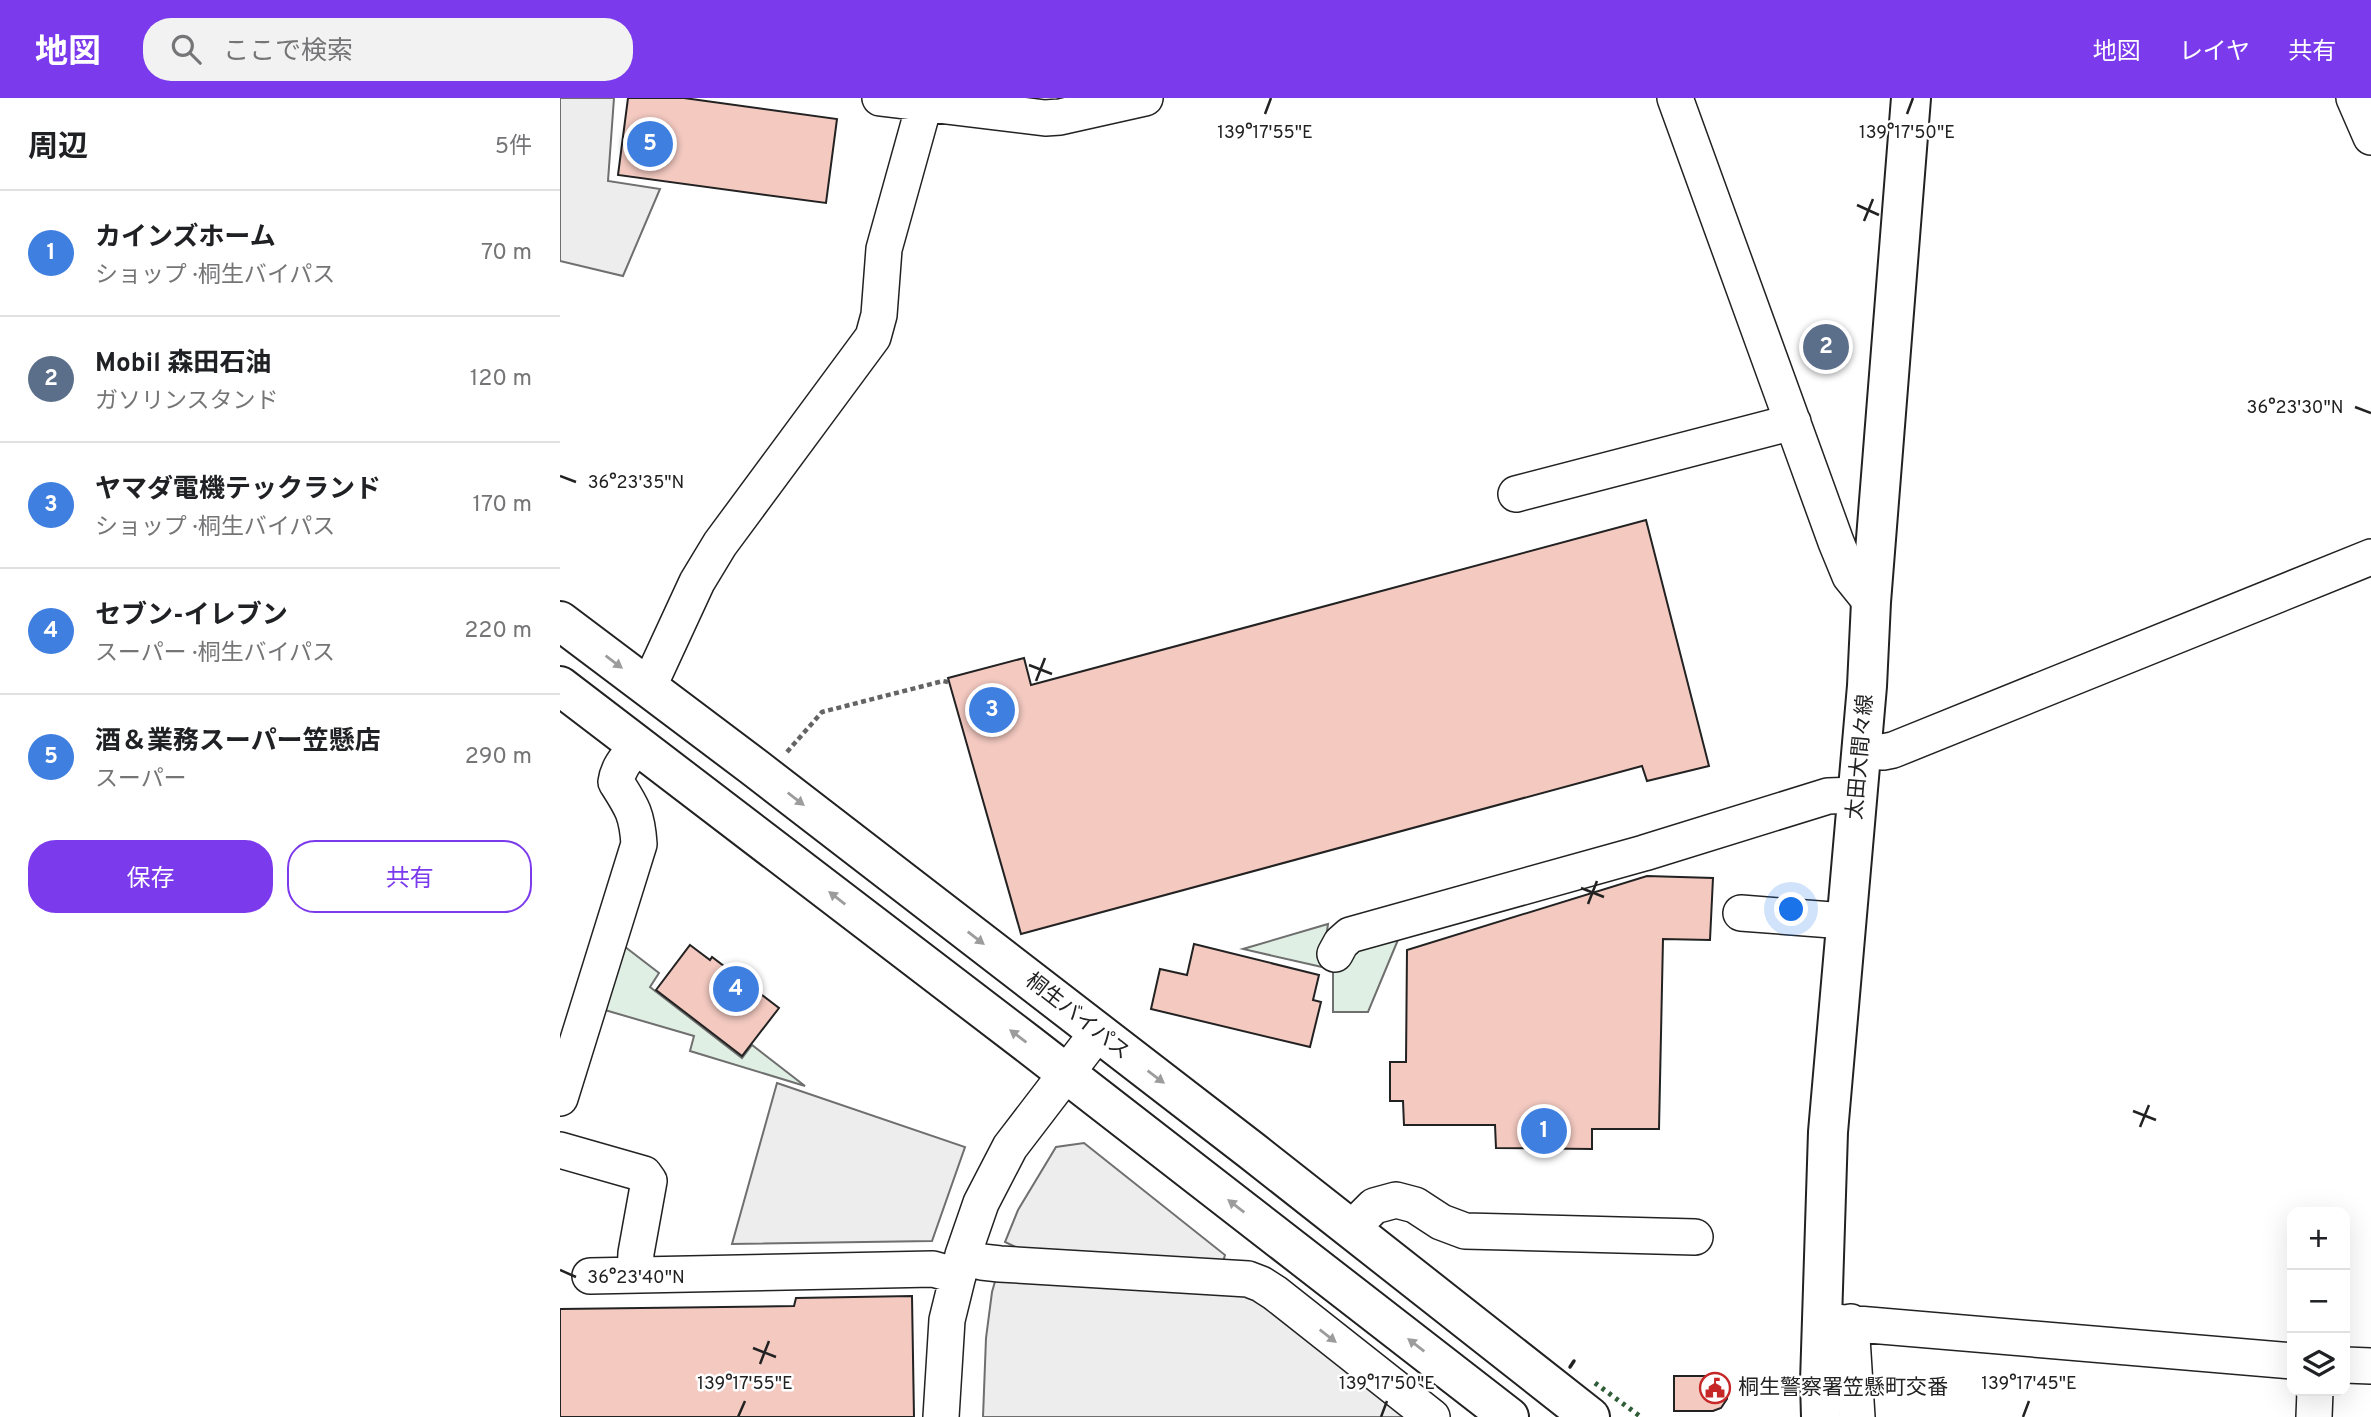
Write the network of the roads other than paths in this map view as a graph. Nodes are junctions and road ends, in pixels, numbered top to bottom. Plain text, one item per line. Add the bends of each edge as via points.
1 (880, 98) edge
2 (1145, 98) edge
3 (1675, 98) edge
4 (1911, 98) edge
5 (2354, 98) edge
6 (925, 100) edge
7 (2371, 137) edge
8 (1793, 422) junction
9 (1516, 494) dead end
10 (2371, 557) edge
11 (1871, 602) junction
12 (560, 621) edge
13 (560, 686) edge
14 (648, 688) junction
15 (637, 746) junction
16 (1861, 751) junction
17 (1858, 795) junction
18 (1741, 913) dead end
19 (1845, 921) junction
20 (1335, 954) dead end
21 (1097, 1032) junction
22 (1066, 1073) junction
23 (560, 1098) edge
24 (560, 1150) edge
25 (1351, 1229) junction
26 (1695, 1237) dead end
27 (960, 1266) junction
28 (635, 1274) junction
29 (590, 1276) dead end
30 (1837, 1321) junction
31 (2287, 1361) edge
32 (2350, 1365) edge
33 (2371, 1367) edge
34 (2315, 1396) edge
35 (941, 1417) edge
36 (1432, 1417) edge
37 (1509, 1417) edge
38 (1590, 1417) edge
39 (1821, 1417) edge
40 (1857, 1417) edge
41 (2314, 1417) edge

1 - 6 street
2 - 6 street via 1045,118
3 - 8 street
4 - 11 main road, 太田大間々線
5 - 7 street
6 - 14 street via 884,249 873,337 715,553
8 - 9 street
8 - 11 street via 1850,576
10 - 16 street via 1893,750
11 - 16 main road, 太田大間々線
12 -> 14 main road, 桐生バイパス
13 - 15 main road
14 -> 21 main road, 桐生バイパス
22 -> 15 main road
15 - 23 street via 622,763 616,782 632,806 639,844
16 - 17 main road, 太田大間々線
17 - 19 main road, 太田大間々線
17 - 20 street via 1828,796 1350,935
18 - 19 street
19 - 30 main road, 太田大間々線 via 1828,1132
21 - 22 street
21 -> 25 main road, 桐生バイパス
22 - 27 street via 1010,1147 982,1203
37 -> 22 main road
24 - 28 street via 644,1174 649,1181
25 - 26 street via 1374,1206 1396,1200 1465,1231
25 - 38 main road, 桐生バイパス
27 - 28 street
27 - 35 street via 947,1320
27 -> 36 street via 982,1262 1248,1279 1275,1293
28 - 29 street
30 - 31 street
30 - 39 main road, 太田大間々線 via 1820,1382
30 - 40 street
32 - 33 street
34 - 41 street

